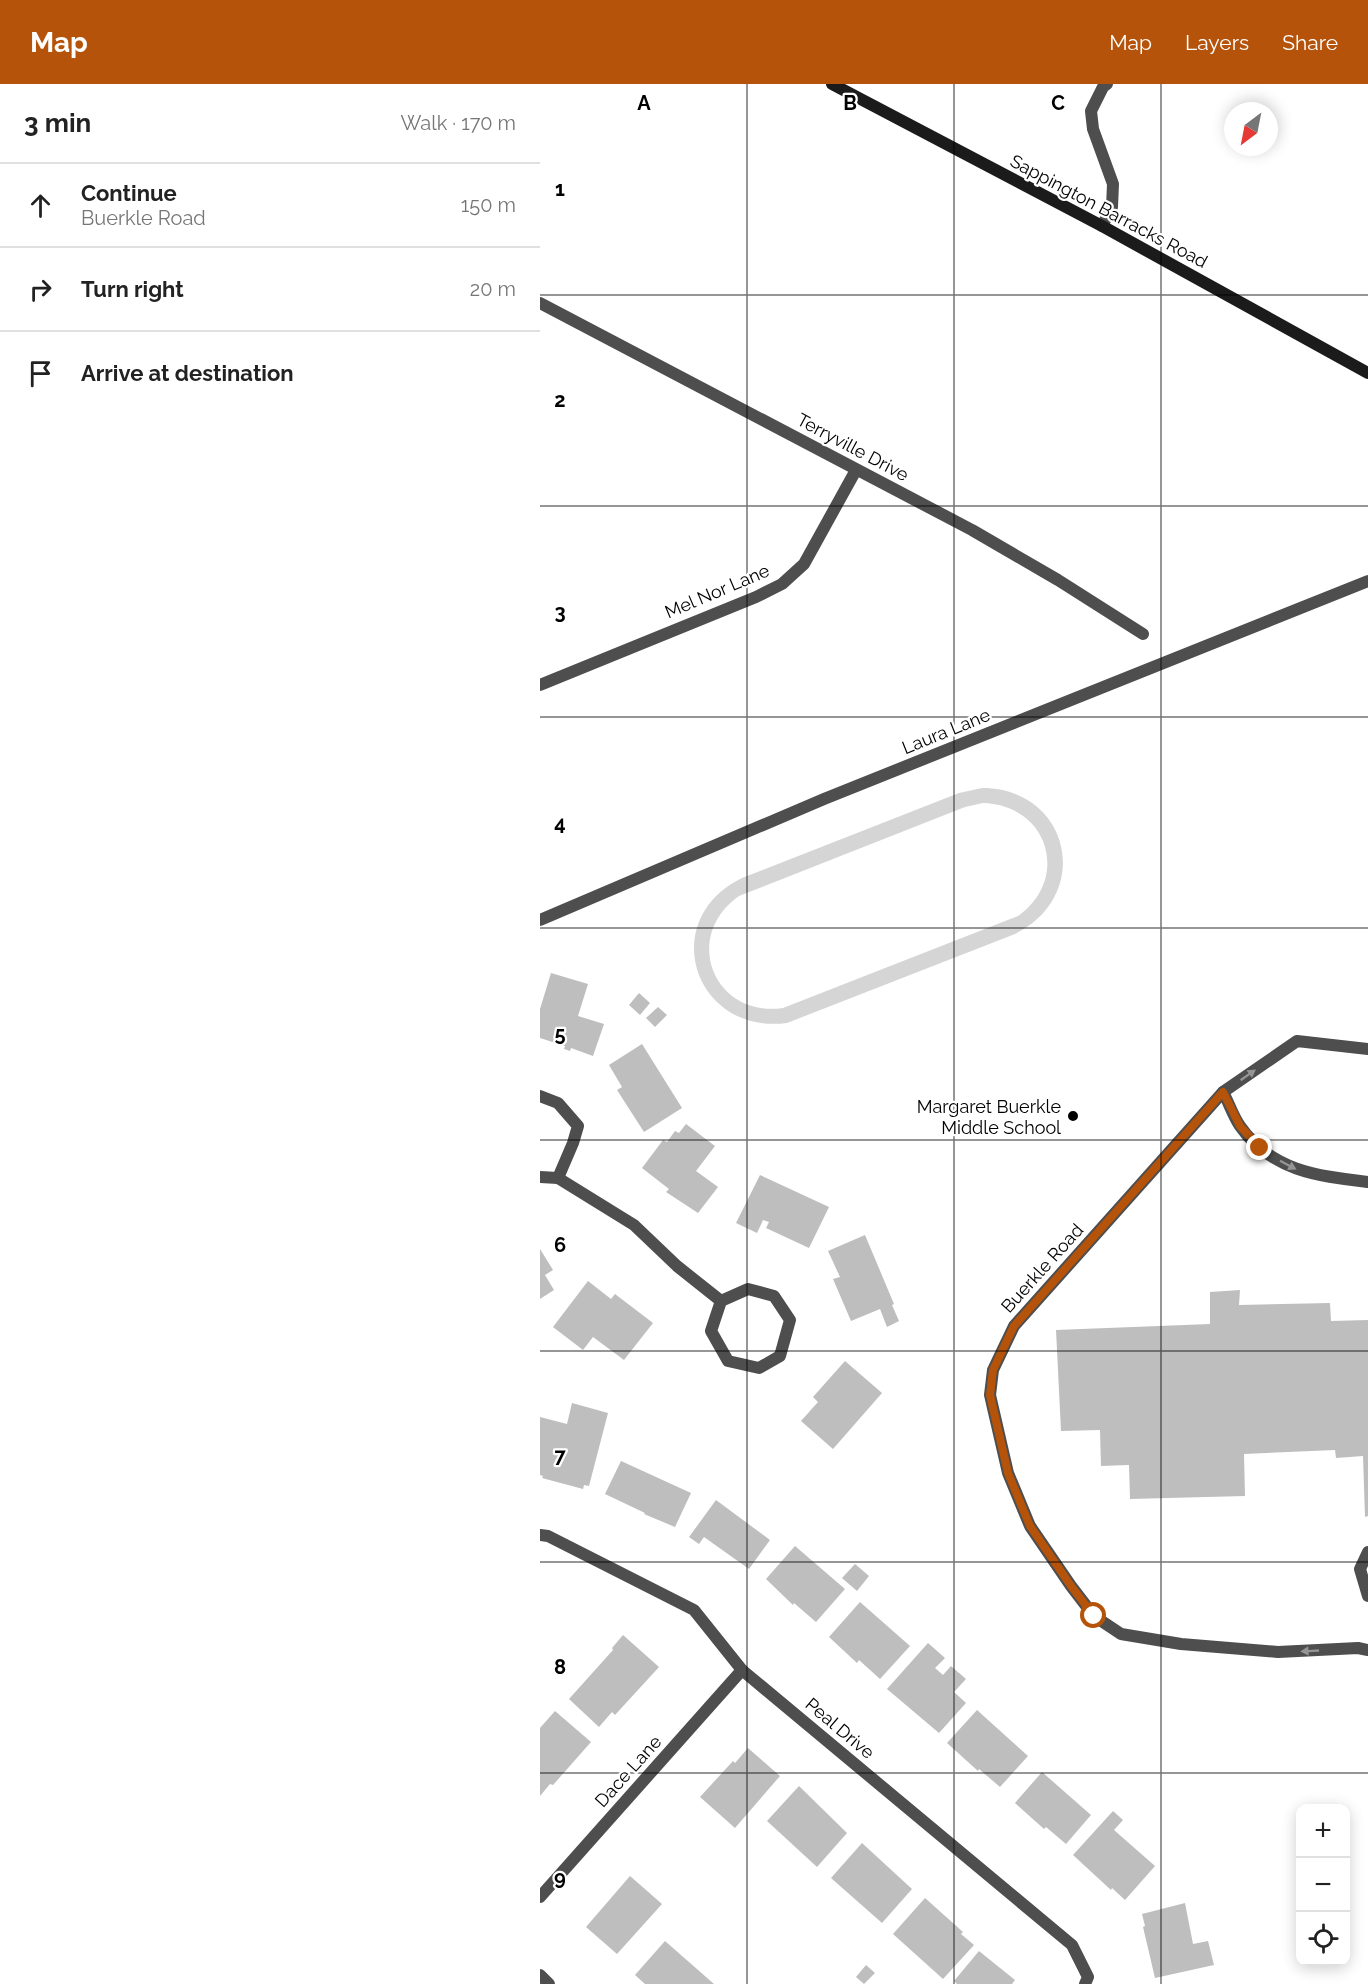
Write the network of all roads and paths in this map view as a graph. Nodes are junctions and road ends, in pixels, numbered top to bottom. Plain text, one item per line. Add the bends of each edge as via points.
1 (832, 84) edge
2 (1107, 84) edge
3 (1102, 226) junction
4 (540, 303) edge
5 (1368, 373) edge
6 (856, 470) junction
7 (1368, 581) edge
8 (1143, 634) dead end
9 (540, 686) edge
10 (540, 920) edge
11 (1368, 1049) edge
12 (1223, 1092) junction
13 (540, 1096) edge
14 (540, 1177) edge
15 (558, 1178) junction
16 (1368, 1182) edge
17 (722, 1301) junction
18 (540, 1534) edge
19 (1368, 1552) edge
20 (1368, 1596) edge
21 (1368, 1650) edge
22 (742, 1670) junction
23 (540, 1897) edge
24 (540, 1975) edge
25 (549, 1984) edge
26 (1085, 1984) edge

1 - 3 street, Sappington Barracks Road
2 - 3 street via 1090,111 1113,184 1112,207
3 - 5 street, Sappington Barracks Road
4 - 6 street, Terryville Drive
6 - 8 street, Terryville Drive via 972,530
6 - 9 street, Mel Nor Lane via 804,564 782,584
7 - 10 street, Laura Lane via 824,799
12 -> 11 street, Buerkle Road via 1297,1041
12 -> 16 street via 1240,1126 1260,1148 1284,1164 1301,1172
21 -> 12 street, Buerkle Road via 1278,1652 1181,1644 1121,1634 1094,1616 1071,1586 1030,1526 1008,1473 990,1395 993,1370 1014,1326
13 - 15 street via 558,1103 578,1126
14 - 15 street
15 - 17 street via 634,1225
17 - 17 street via 711,1331 728,1361 759,1368 780,1356 790,1320 774,1296 748,1289
18 - 22 street, Peal Drive via 694,1610
19 - 20 street via 1360,1569
22 - 23 street, Dace Lane
22 - 26 street, Peal Drive via 1072,1945 1088,1977
24 - 25 street

